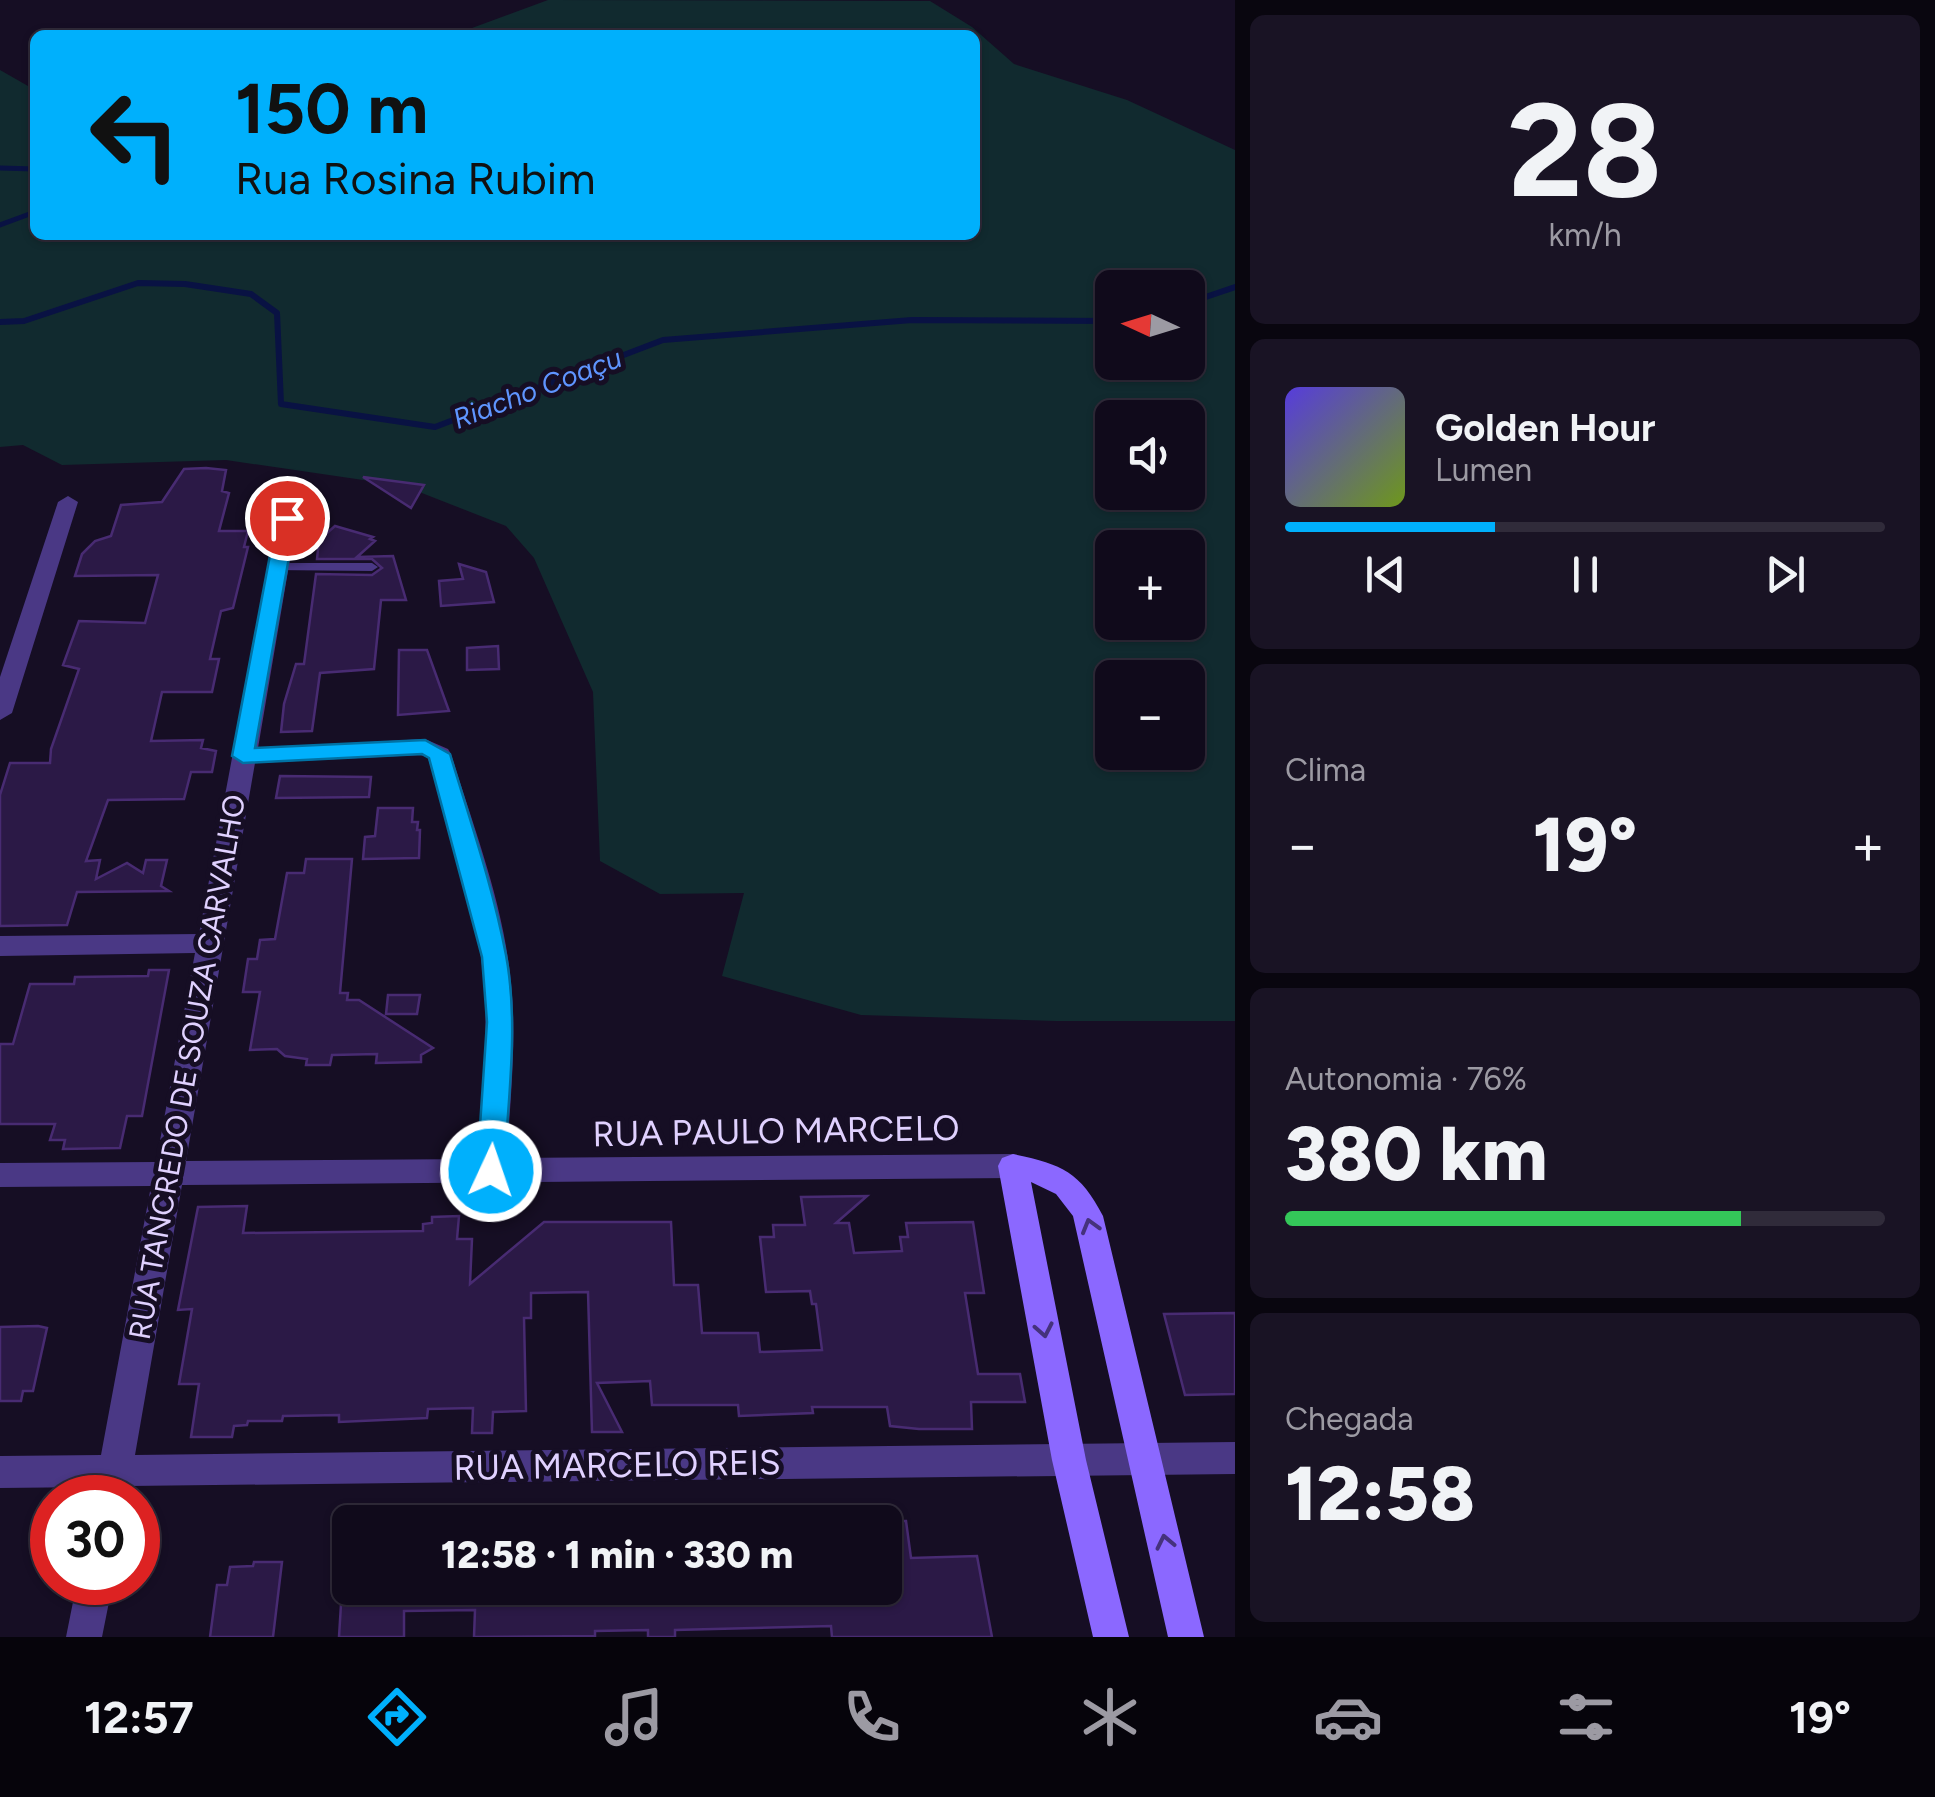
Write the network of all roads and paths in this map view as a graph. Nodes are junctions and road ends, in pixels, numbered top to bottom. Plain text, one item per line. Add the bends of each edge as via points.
1 (68, 502) dead end
2 (287, 518) dead end
3 (278, 566) junction
4 (372, 566) dead end
5 (0, 713) edge
6 (243, 756) junction
7 (208, 943) junction
8 (0, 946) edge
9 (1012, 1166) junction
10 (491, 1171) junction
11 (167, 1173) junction
12 (0, 1175) edge
13 (1235, 1458) edge
14 (1147, 1459) junction
15 (1069, 1460) junction
16 (0, 1472) edge
17 (30, 1475) edge
18 (115, 1475) edge
19 (160, 1483) edge
20 (90, 1605) edge
21 (84, 1637) edge
22 (1111, 1637) edge
23 (1186, 1637) edge

1 - 5 street
2 - 3 street, RUA TANCREDO DE SOUZA CARVALHO
3 - 4 lane
3 - 6 street, RUA TANCREDO DE SOUZA CARVALHO
6 - 7 street, RUA TANCREDO DE SOUZA CARVALHO
6 - 10 street via 425,747 439,754 494,957 500,1022
7 - 8 street
7 - 11 street, RUA TANCREDO DE SOUZA CARVALHO
9 - 10 street, RUA PAULO MARCELO
14 -> 9 main road via 1088,1216 1076,1190 1060,1178
9 -> 15 main road
10 - 11 street, RUA PAULO MARCELO
11 - 12 street, RUA PAULO MARCELO
11 - 18 street, RUA TANCREDO DE SOUZA CARVALHO
13 - 14 street, RUA MARCELO REIS
14 - 15 street, RUA MARCELO REIS
23 -> 14 main road
15 - 19 street, RUA MARCELO REIS
15 - 22 main road
16 - 17 street, RUA MARCELO REIS
20 - 21 street

